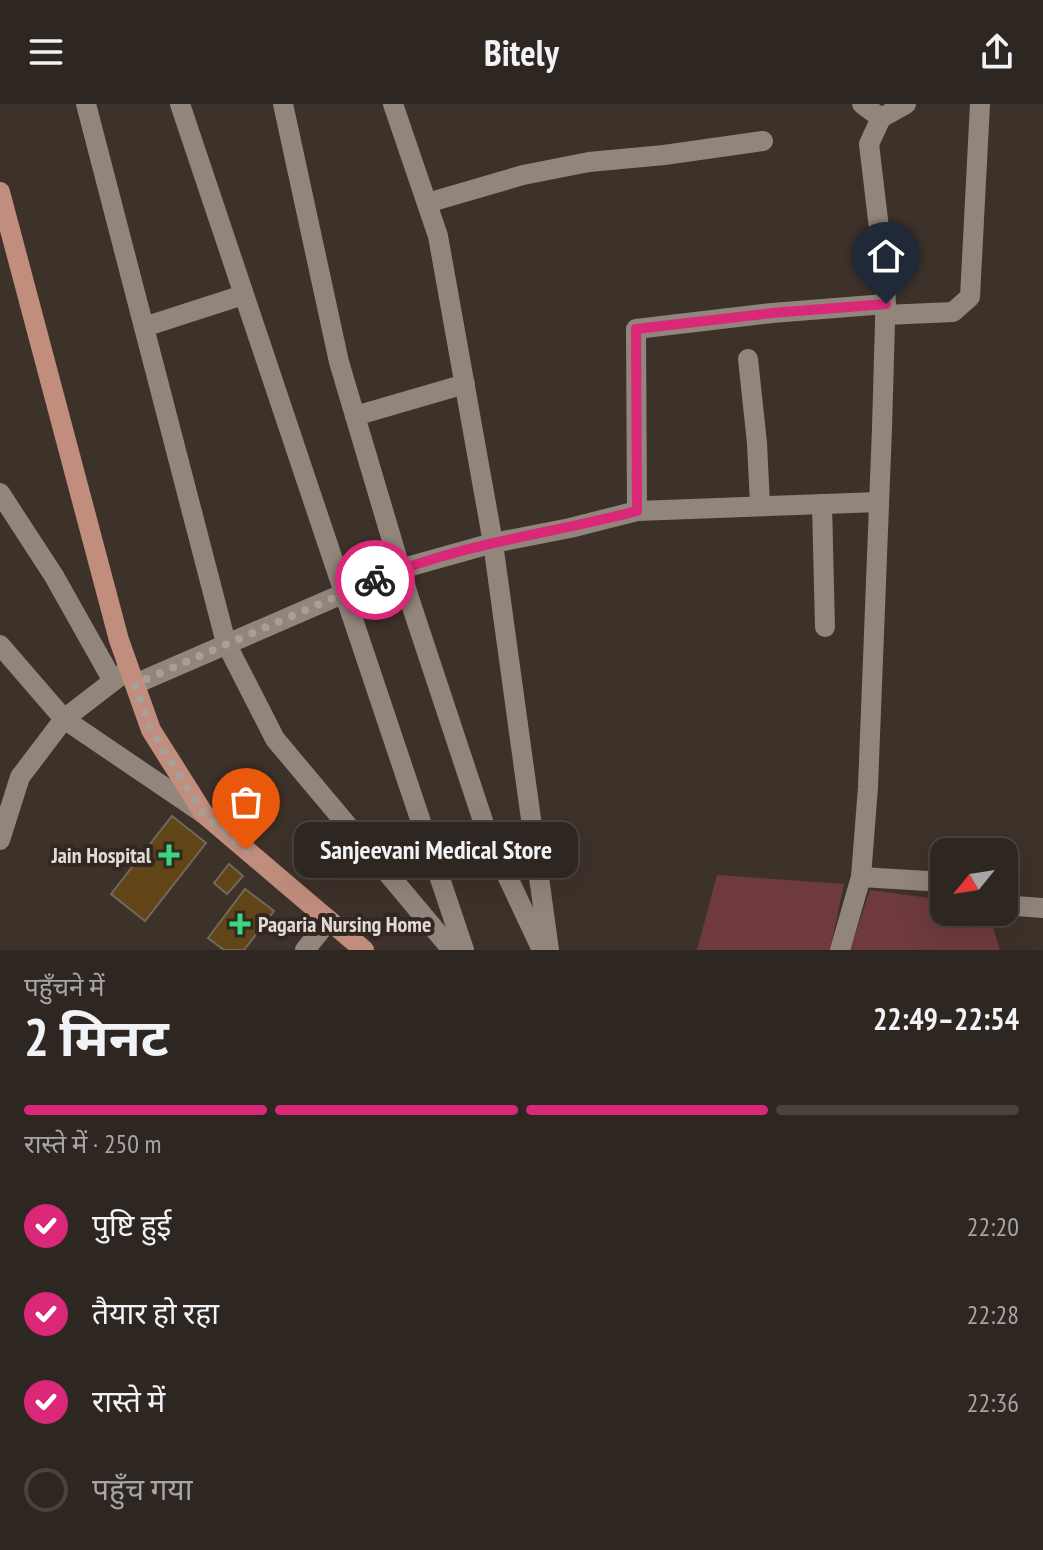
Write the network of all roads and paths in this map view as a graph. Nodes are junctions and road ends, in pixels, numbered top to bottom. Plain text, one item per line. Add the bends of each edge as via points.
1 (86, 104) edge
2 (180, 104) edge
3 (283, 104) edge
4 (393, 104) edge
5 (862, 104) edge
6 (906, 104) edge
7 (980, 104) edge
8 (881, 118) junction
9 (763, 141) dead end
10 (0, 192) edge
11 (427, 203) junction
12 (243, 295) junction
13 (886, 310) junction
14 (144, 327) junction
15 (748, 359) dead end
16 (465, 384) junction
17 (355, 416) junction
18 (0, 493) edge
19 (879, 502) junction
20 (822, 504) junction
21 (760, 505) junction
22 (637, 511) junction
23 (493, 543) junction
24 (400, 569) junction
25 (343, 594) junction
26 (825, 627) dead end
27 (226, 643) junction
28 (0, 645) edge
29 (126, 678) junction
30 (64, 719) junction
31 (204, 814) junction
32 (0, 840) edge
33 (861, 877) junction
34 (930, 881) edge
35 (1018, 906) edge
36 (1043, 908) edge
37 (329, 920) junction
38 (305, 950) edge
39 (364, 950) edge
40 (452, 950) edge
41 (464, 950) edge
42 (542, 950) edge
43 (549, 950) edge
44 (840, 950) edge

1 - 14 street
2 - 12 street
3 - 17 street
4 - 11 street
5 - 8 street
6 - 8 street
7 - 13 street via 970,297 953,312
8 - 13 street via 869,144
9 - 11 street via 589,162
10 - 29 main road
11 - 16 street
12 - 14 street
12 - 25 street
13 - 19 street
13 - 22 street via 772,313 636,329
14 - 27 street
15 - 21 street
16 - 17 street
16 - 23 street
17 - 24 street
18 - 29 street
19 - 20 street
19 - 33 street
20 - 21 street
20 - 26 street
21 - 22 street
22 - 23 street
23 - 24 street
23 - 43 street
24 - 25 street
24 - 42 street via 487,833
25 - 27 street
25 - 41 street
27 - 29 street
27 - 40 street via 275,739
28 - 30 street
29 - 30 street
29 - 31 main road via 151,730
30 - 31 street
30 - 32 street via 20,777
31 - 37 main road
33 - 34 street
33 - 44 street
35 - 36 street
37 - 38 street
37 - 39 main road

